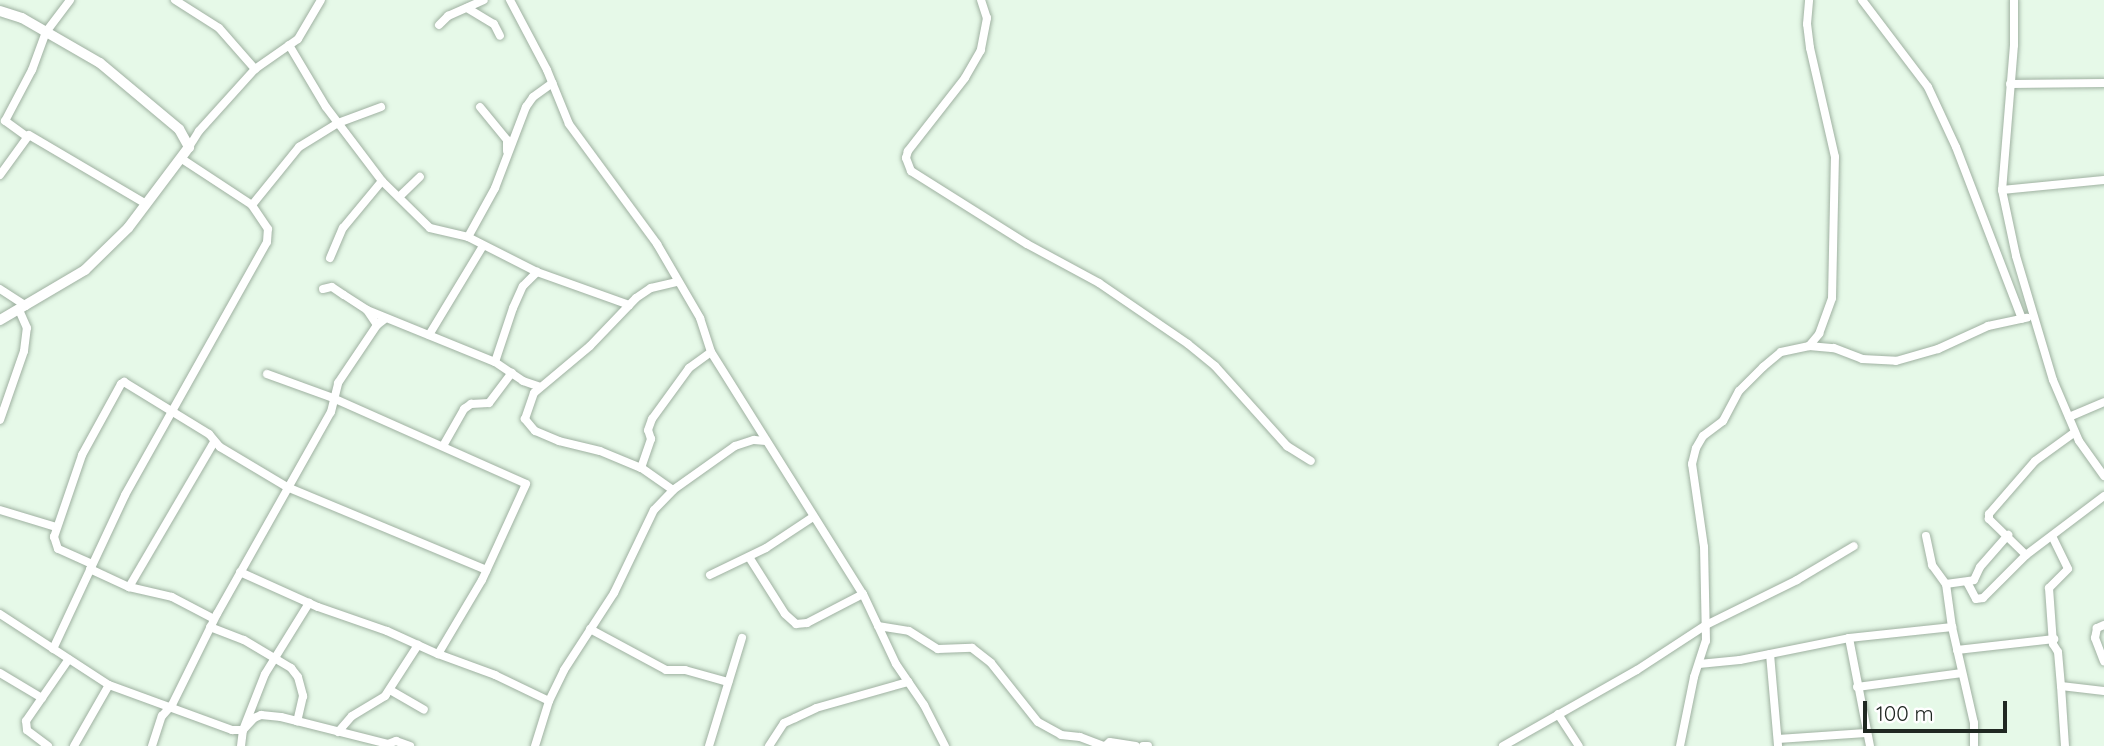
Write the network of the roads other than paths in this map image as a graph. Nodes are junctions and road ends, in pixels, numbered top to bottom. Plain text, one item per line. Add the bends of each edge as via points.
1 (70, 0) edge
2 (175, 0) edge
3 (321, 0) edge
4 (484, 0) edge
5 (510, 0) edge
6 (981, 0) edge
7 (1809, 0) edge
8 (1862, 0) edge
9 (2014, 0) edge
10 (467, 8) junction
11 (0, 11) edge
12 (439, 25) dead end
13 (46, 32) junction
14 (500, 36) dead end
15 (289, 45) junction
16 (255, 69) junction
17 (552, 83) junction
18 (2104, 83) edge
19 (2010, 84) junction
20 (381, 107) dead end
21 (480, 107) dead end
22 (338, 124) junction
23 (179, 130) junction
24 (200, 131) junction
25 (26, 136) junction
26 (189, 147) junction
27 (507, 157) junction
28 (182, 159) junction
29 (0, 174) edge
30 (420, 177) dead end
31 (2104, 180) edge
32 (382, 181) junction
33 (2002, 190) junction
34 (399, 197) junction
35 (146, 204) junction
36 (252, 205) junction
37 (468, 237) junction
38 (483, 246) junction
39 (330, 258) dead end
40 (537, 272) junction
41 (678, 282) junction
42 (0, 289) edge
43 (323, 289) dead end
44 (629, 305) junction
45 (22, 308) junction
46 (366, 310) junction
47 (2034, 317) junction
48 (386, 318) junction
49 (0, 320) edge
50 (2022, 320) junction
51 (377, 326) junction
52 (429, 335) junction
53 (1808, 346) junction
54 (711, 352) junction
55 (495, 362) junction
56 (512, 373) junction
57 (267, 374) dead end
58 (540, 387) junction
59 (333, 398) junction
60 (2104, 402) edge
61 (170, 410) junction
62 (2069, 417) junction
63 (0, 419) edge
64 (2075, 432) junction
65 (766, 441) junction
66 (214, 442) junction
67 (443, 446) junction
68 (1311, 461) dead end
69 (641, 468) junction
70 (2104, 475) edge
71 (287, 487) junction
72 (673, 490) junction
73 (2104, 496) edge
74 (0, 510) edge
75 (813, 517) junction
76 (56, 527) junction
77 (2008, 535) junction
78 (1926, 536) dead end
79 (2053, 538) junction
80 (1854, 546) dead end
81 (2026, 555) junction
82 (749, 557) junction
83 (91, 566) junction
84 (486, 570) junction
85 (240, 572) junction
86 (710, 575) dead end
87 (1967, 582) junction
88 (1946, 584) junction
89 (129, 587) junction
90 (863, 594) junction
91 (309, 603) junction
92 (0, 614) edge
93 (212, 623) junction
94 (1706, 625) junction
95 (2104, 625) edge
96 (878, 626) junction
97 (1952, 627) junction
98 (590, 629) junction
99 (1693, 634) junction
100 (742, 638) dead end
101 (1849, 638) junction
102 (2054, 639) junction
103 (1706, 641) junction
104 (418, 645) junction
105 (53, 649) junction
106 (1957, 650) junction
107 (438, 654) junction
108 (1770, 654) junction
109 (273, 658) junction
110 (69, 659) junction
111 (2104, 661) edge
112 (1699, 664) junction
113 (0, 673) edge
114 (1962, 673) junction
115 (728, 682) junction
116 (908, 682) junction
117 (109, 685) junction
118 (2061, 686) junction
119 (1857, 687) junction
120 (390, 690) junction
121 (2104, 691) edge
122 (43, 698) junction
123 (549, 701) junction
124 (172, 705) junction
125 (424, 710) dead end
126 (1558, 714) junction
127 (297, 721) junction
128 (243, 730) junction
129 (338, 732) junction
130 (1866, 733) junction
131 (352, 735) junction
132 (1778, 743) edge
133 (388, 745) edge
134 (941, 745) edge
135 (48, 746) edge
136 (74, 746) edge
137 (152, 746) edge
138 (241, 746) edge
139 (349, 746) edge
140 (410, 746) edge
141 (535, 746) edge
142 (709, 746) edge
143 (769, 746) edge
144 (1104, 746) edge
145 (1136, 746) edge
146 (1503, 746) edge
147 (1579, 746) edge
148 (1680, 746) edge
149 (1870, 746) edge
150 (1974, 746) edge
151 (2065, 746) edge

1 - 13 street
2 - 16 street via 219,28
3 - 15 street via 298,39
4 - 10 street
5 - 17 street
6 - 68 street via 987,18 981,50 908,151 912,171 1027,244 1099,283 1188,344 1215,366 1282,441
7 - 53 street via 1810,48 1831,132 1836,197 1832,298 1819,334
8 - 50 street via 1928,87 1956,147
9 - 19 street
10 - 12 street
10 - 14 street via 494,23
11 - 13 street
13 - 23 street via 100,63
13 - 25 street via 5,121
15 - 16 street
15 - 22 street
16 - 24 street
17 - 27 street via 526,107
17 - 41 street via 569,124 657,244
18 - 19 street
19 - 33 street
20 - 22 street
21 - 27 street via 507,139
22 - 32 street
22 - 36 street via 299,147
23 - 24 street
23 - 26 street
24 - 26 street
25 - 29 street
25 - 35 street
26 - 28 street
27 - 37 street
28 - 35 street
28 - 36 street
30 - 34 street
31 - 33 street
32 - 34 street
32 - 39 street via 344,229
33 - 47 street
34 - 37 street via 430,228
35 - 45 street via 85,270
36 - 61 street via 268,229 267,242
37 - 38 street
38 - 40 street
38 - 52 street
40 - 44 street
40 - 55 street via 523,286
41 - 44 street via 651,288
41 - 54 street via 700,318
42 - 45 street
43 - 46 street via 332,287
44 - 58 street
45 - 49 street
45 - 63 street via 27,328 24,351
46 - 48 street
46 - 51 street
47 - 50 street
47 - 62 street
48 - 51 street
48 - 52 street
50 - 53 street via 1988,326 1938,349 1896,361 1862,359 1834,348
51 - 59 street via 338,383
52 - 55 street
53 - 94 street via 1781,352 1763,367 1739,391 1723,421 1703,436 1696,448 1692,464 1704,547
54 - 65 street
54 - 69 street via 689,368 652,419
55 - 56 street
56 - 58 street
56 - 67 street via 489,403 464,409
57 - 59 street
58 - 69 street via 526,412 528,426 559,442 600,451
59 - 67 street
59 - 71 street via 331,411
60 - 62 street
61 - 66 street via 209,434
61 - 76 street via 121,384 82,455
61 - 83 street
62 - 64 street
64 - 70 street
64 - 77 street via 2035,461 1989,514
65 - 72 street via 735,446
65 - 75 street
66 - 71 street
66 - 89 street
67 - 84 street via 526,484
69 - 72 street
71 - 84 street
71 - 85 street
72 - 98 street via 654,510 614,593
73 - 79 street
74 - 76 street
75 - 82 street
75 - 90 street
76 - 83 street via 54,546
77 - 81 street
77 - 87 street via 1974,580
78 - 88 street via 1932,565
79 - 81 street
79 - 102 street via 2067,569 2049,588
80 - 94 street
81 - 87 street via 1983,598 1976,599
82 - 86 street
82 - 90 street via 796,624 807,624
83 - 89 street
83 - 105 street
84 - 107 street
85 - 91 street
85 - 93 street
87 - 88 street
88 - 97 street
89 - 93 street via 172,597
90 - 96 street
91 - 104 street
91 - 109 street
92 - 105 street
93 - 109 street
93 - 124 street
94 - 99 street
94 - 103 street
95 - 111 street via 2096,628 2095,638
96 - 116 street
96 - 144 street via 909,631 938,649 972,649 992,663 1050,731
97 - 101 street
97 - 106 street
98 - 115 street via 666,670 685,670
98 - 123 street
99 - 103 street
99 - 126 street
100 - 115 street
101 - 108 street
101 - 119 street
102 - 106 street
102 - 118 street
103 - 112 street
104 - 107 street
104 - 120 street
105 - 110 street
106 - 114 street
107 - 123 street
108 - 112 street
108 - 132 street
109 - 127 street via 298,677 303,696
109 - 128 street
110 - 117 street
110 - 122 street
112 - 148 street
113 - 122 street
114 - 119 street
114 - 150 street via 1974,723
115 - 142 street
116 - 134 street
116 - 143 street via 817,708 784,723
117 - 124 street
117 - 136 street
118 - 121 street
118 - 151 street
119 - 130 street
120 - 125 street
120 - 129 street via 352,716
122 - 135 street via 25,726
123 - 141 street
124 - 128 street via 232,730
124 - 137 street via 162,716
126 - 146 street
126 - 147 street
127 - 128 street via 261,715
127 - 129 street
128 - 138 street
129 - 131 street
130 - 132 street
130 - 149 street
131 - 133 street
131 - 139 street
133 - 140 street via 396,741
144 - 145 street via 1110,742

